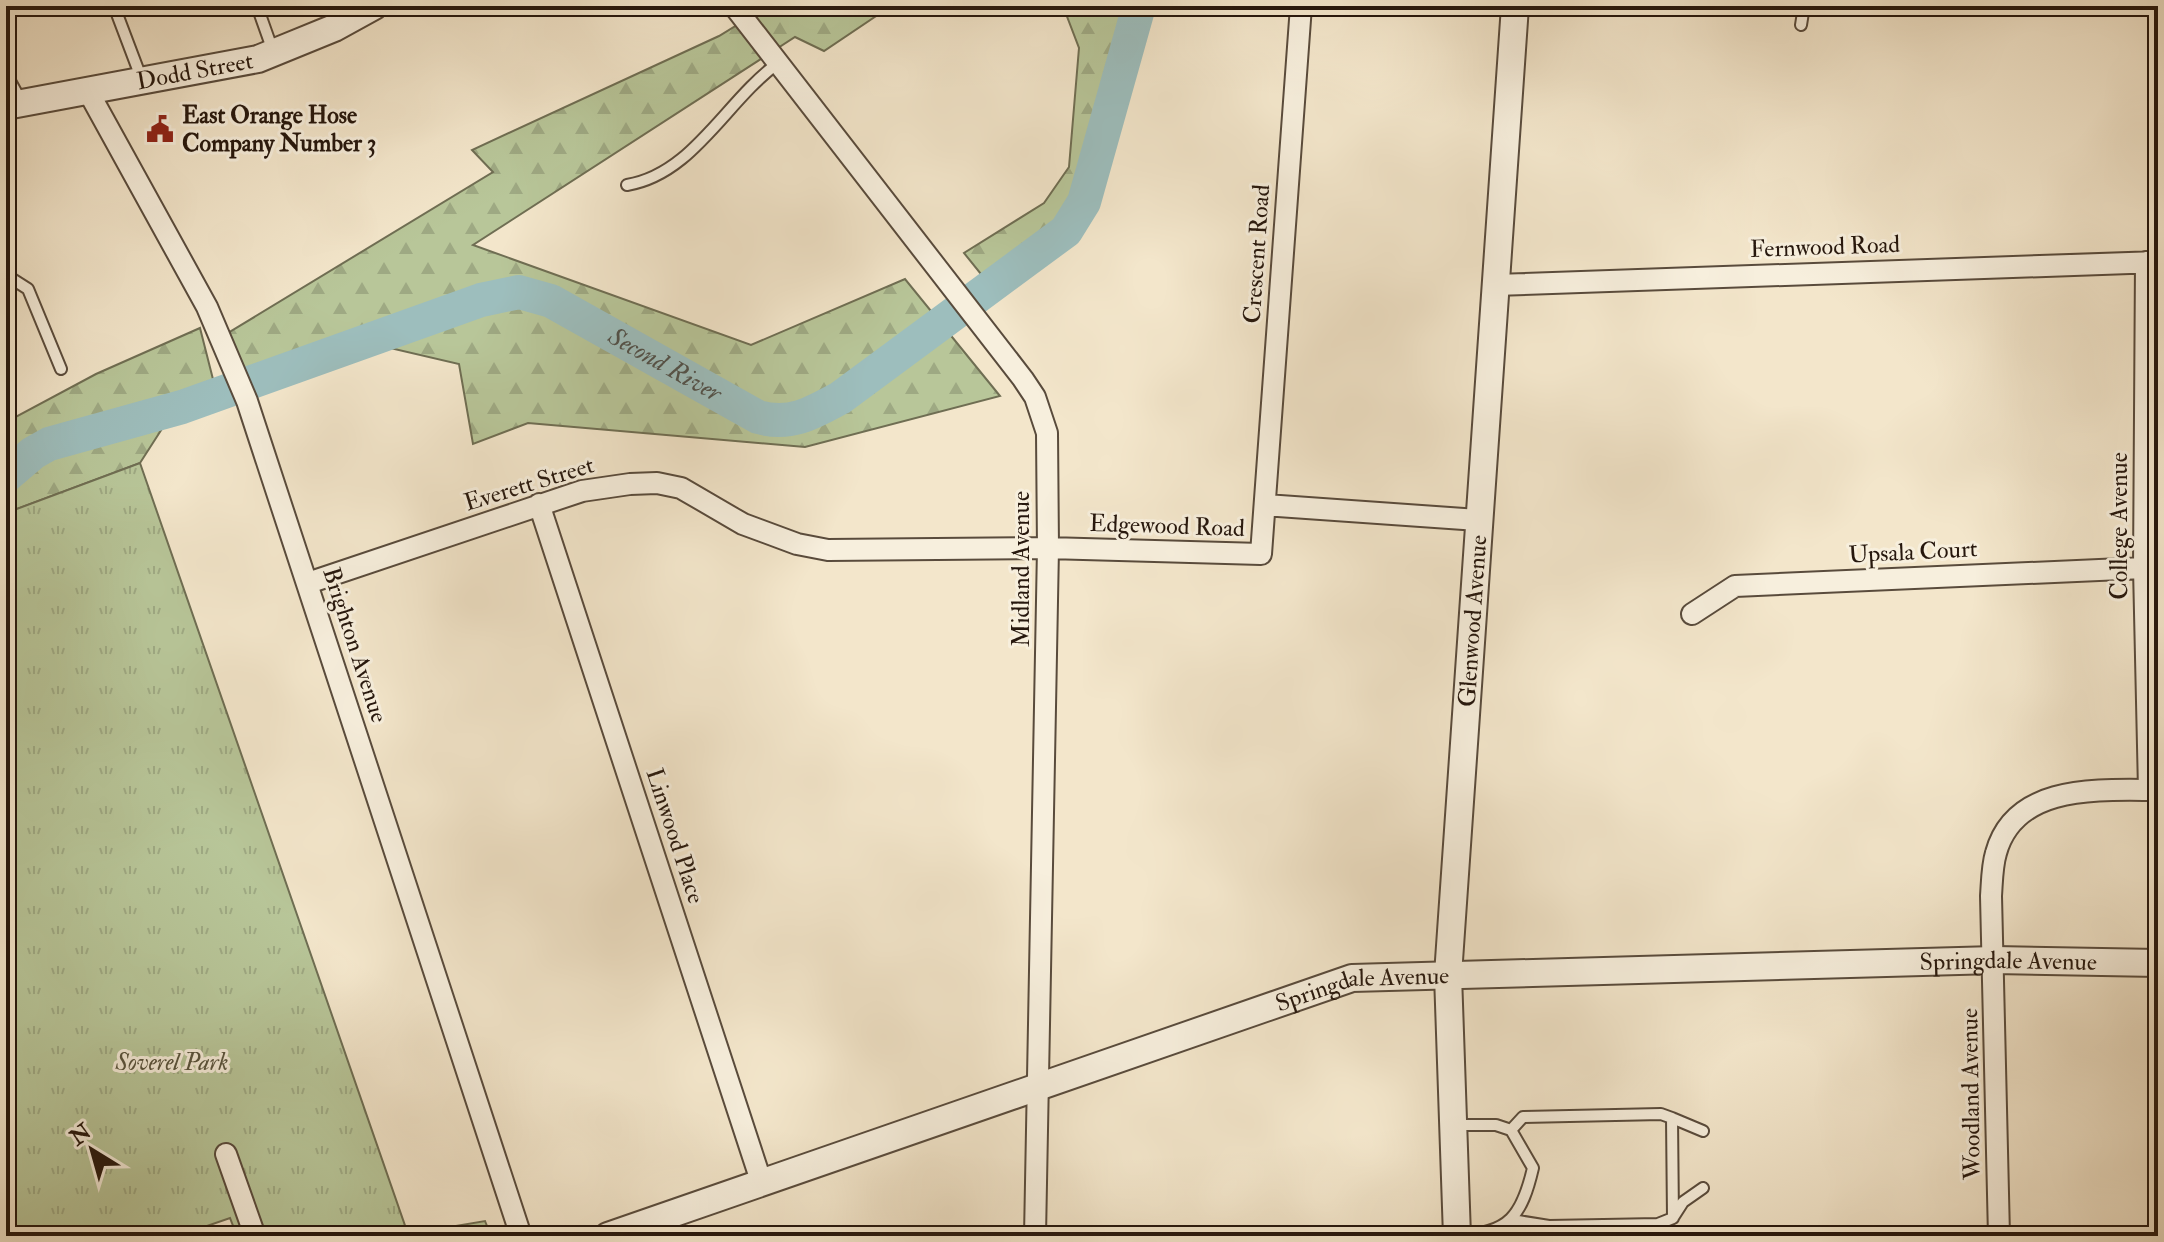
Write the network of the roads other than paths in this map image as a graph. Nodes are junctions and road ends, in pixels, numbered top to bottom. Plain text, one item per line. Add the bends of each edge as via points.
1 (114, 6) edge
2 (257, 6) edge
3 (374, 6) edge
4 (734, 6) edge
5 (1301, 6) edge
6 (1515, 6) edge
7 (1804, 6) edge
8 (1801, 25) dead end
9 (274, 53) junction
10 (778, 63) junction
11 (143, 81) junction
12 (89, 93) junction
13 (10, 98) edge
14 (627, 185) dead end
15 (2152, 262) edge
16 (6, 275) edge
17 (1495, 285) junction
18 (61, 369) dead end
19 (539, 504) junction
20 (1265, 505) junction
21 (1478, 520) junction
22 (1048, 548) junction
23 (2144, 568) junction
24 (308, 583) junction
25 (1692, 614) dead end
26 (2154, 790) edge
27 (1995, 960) junction
28 (2158, 963) edge
29 (1448, 975) junction
30 (1038, 1088) junction
31 (1672, 1118) junction
32 (1453, 1125) junction
33 (1511, 1130) junction
34 (1703, 1131) dead end
35 (226, 1154) dead end
36 (762, 1184) junction
37 (1703, 1188) dead end
38 (1673, 1218) junction
39 (1512, 1220) junction
40 (255, 1236) edge
41 (521, 1236) edge
42 (608, 1236) edge
43 (1035, 1236) edge
44 (1457, 1236) edge
45 (1999, 1236) edge

1 - 11 lane
2 - 9 lane
3 - 9 street, Dodd Street
4 - 10 street, Midland Avenue
5 - 20 street, Crescent Road
6 - 17 street, Glenwood Avenue
7 - 8 lane
9 - 11 street, Dodd Street
10 - 14 lane via 750,83 700,146 649,181
10 - 22 street, Midland Avenue via 1023,379 1047,433
11 - 12 street, Dodd Street
12 - 13 street, Dodd Street
12 - 24 street, Brighton Avenue via 207,307 247,401
15 - 17 street, Fernwood Road
15 - 23 street, College Avenue
16 - 18 lane via 28,289
17 - 21 street, Glenwood Avenue
19 - 22 street, Everett Street via 582,491 657,483 681,488 743,524 828,550
19 - 24 street, Everett Street
19 - 36 street, Linwood Place
20 - 21 street, Edgewood Road
20 - 22 street, Edgewood Road via 1261,554
21 - 29 street, Glenwood Avenue
22 - 30 street, Midland Avenue
23 - 25 street, Upsala Court via 1735,586
23 - 26 street, College Avenue
24 - 41 street, Brighton Avenue
26 - 27 street, Woodland Avenue via 2035,801 2013,821 1996,851 1991,896
27 - 28 street, Springdale Avenue
27 - 29 street, Springdale Avenue
27 - 45 street, Woodland Avenue
29 - 30 street, Springdale Avenue via 1352,978
29 - 32 street, Glenwood Avenue
30 - 36 street, Springdale Avenue
30 - 43 street, Midland Avenue
31 - 33 lane via 1523,1117
31 - 34 lane
31 - 38 lane
32 - 33 lane
32 - 44 street, Glenwood Avenue
33 - 39 lane via 1533,1168
35 - 40 street
36 - 42 street, Springdale Avenue
37 - 38 lane via 1683,1202
38 - 39 lane via 1658,1224 1549,1226
39 - 44 lane via 1487,1234

